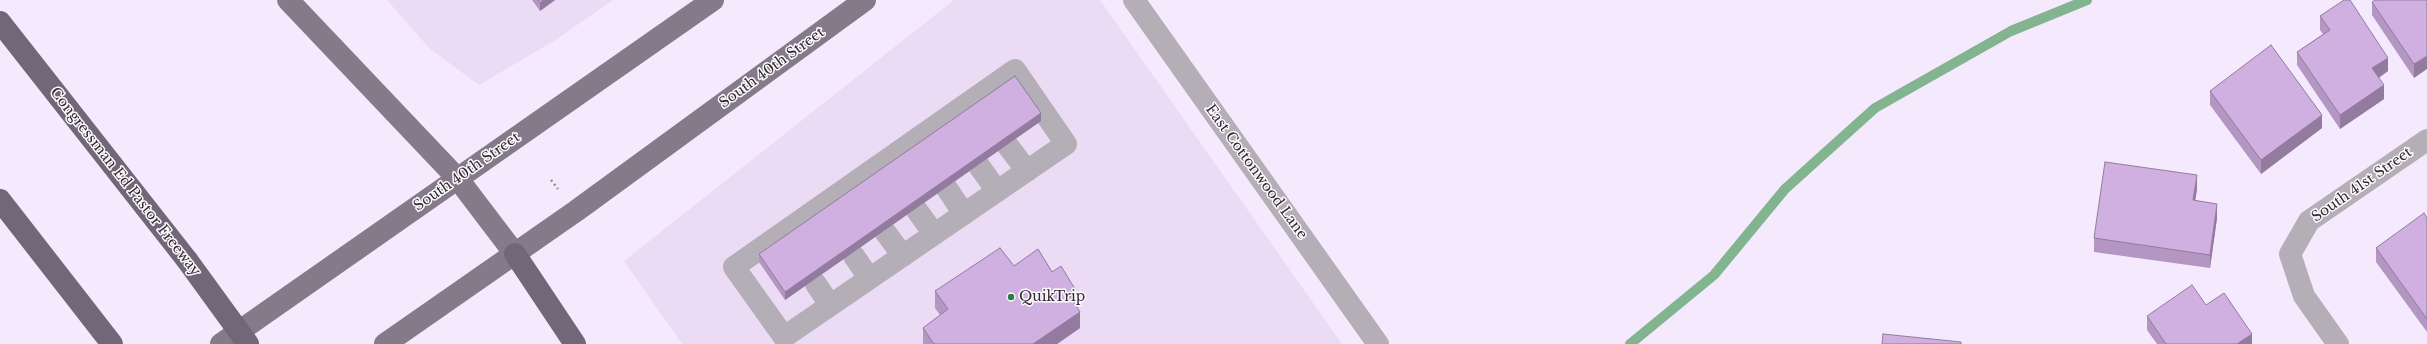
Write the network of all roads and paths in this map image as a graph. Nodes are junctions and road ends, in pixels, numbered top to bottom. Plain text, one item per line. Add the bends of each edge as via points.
1 (288, 0) edge
2 (713, 0) edge
3 (865, 0) edge
4 (1134, 0) edge
5 (0, 22) edge
6 (2427, 140) edge
7 (1008, 146) dead end
8 (977, 163) edge
9 (1027, 171) junction
10 (458, 179) junction
11 (551, 180) dead end
12 (946, 187) edge
13 (997, 191) junction
14 (562, 194) dead end
15 (0, 200) edge
16 (916, 209) edge
17 (964, 214) junction
18 (886, 233) dead end
19 (934, 234) junction
20 (515, 254) junction
21 (854, 256) dead end
22 (903, 256) junction
23 (869, 278) junction
24 (816, 284) dead end
25 (830, 305) junction
26 (112, 344) edge
27 (221, 344) edge
28 (248, 344) edge
29 (385, 344) edge
30 (575, 344) edge
31 (1378, 344) edge
32 (2338, 344) edge

1 - 10 main road
2 - 10 main road, South 40th Street
3 - 20 main road, South 40th Street
4 - 31 street, East Cottonwood Lane
5 - 28 highway, Congressman Ed Pastor Freeway, bridge via 186,260
6 - 32 street, South 41st Street via 2309,221 2290,254 2304,296
7 - 9 street
8 - 13 street
9 - 13 street
9 - 25 street via 1066,144 1014,70 979,103 824,213 786,239 734,267 784,337
10 - 20 main road
10 - 27 main road, South 40th Street
11 - 14 path
12 - 17 street
13 - 17 street
15 - 26 highway
16 - 19 street
17 - 19 street
18 - 22 street
19 - 22 street
20 - 29 main road, South 40th Street
20 - 30 highway
21 - 23 street
22 - 23 street
23 - 25 street
24 - 25 street

